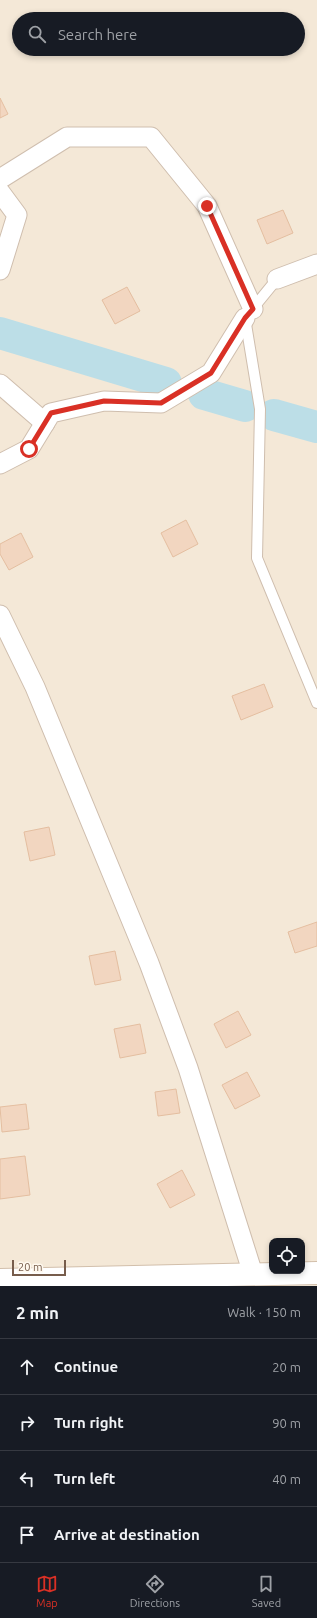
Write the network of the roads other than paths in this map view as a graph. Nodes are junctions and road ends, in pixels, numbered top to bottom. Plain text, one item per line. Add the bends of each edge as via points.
1 (0, 179) edge
2 (0, 192) edge
3 (317, 264) edge
4 (0, 270) edge
5 (277, 279) joint
6 (249, 313) junction
7 (0, 384) edge
8 (45, 423) junction
9 (0, 464) edge
10 (0, 615) edge
11 (317, 703) edge
12 (317, 1273) edge
13 (253, 1274) junction
14 (0, 1280) edge

1 - 6 street via 67,137 151,137 207,206
2 - 4 street via 18,215
3 - 5 street
5 - 6 lane
6 - 8 street via 211,373 161,403 104,401 51,413
6 - 11 lane via 260,409 257,558
7 - 8 street
8 - 9 street via 29,449
10 - 13 street via 35,687 148,963 188,1068
12 - 13 street
13 - 14 street

